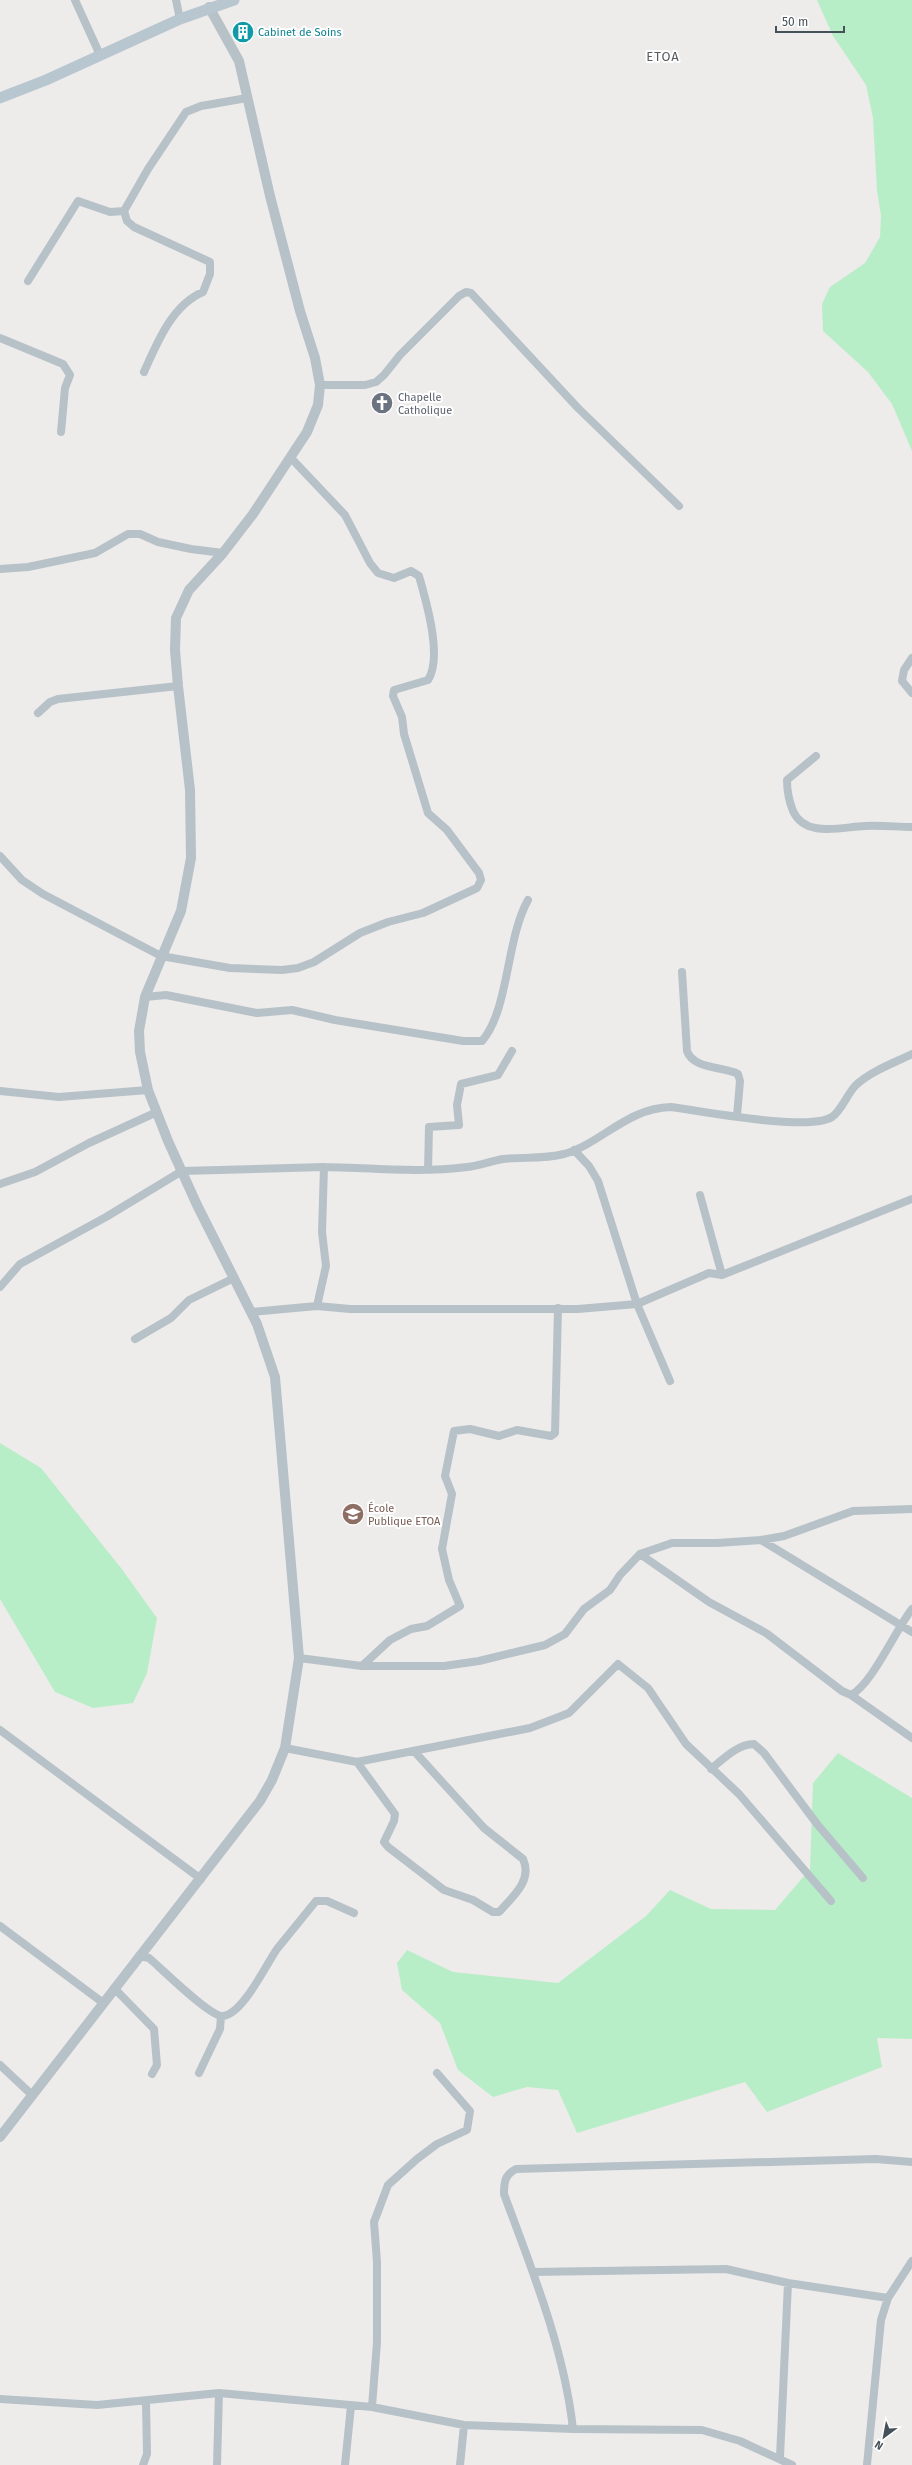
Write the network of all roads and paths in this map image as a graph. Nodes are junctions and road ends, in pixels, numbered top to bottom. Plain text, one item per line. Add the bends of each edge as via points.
1 (75, 0) edge
2 (176, 0) edge
3 (234, 0) edge
4 (209, 7) junction
5 (180, 19) junction
6 (100, 55) junction
7 (0, 98) edge
8 (247, 98) junction
9 (124, 211) junction
10 (28, 281) dead end
11 (0, 338) edge
12 (144, 372) dead end
13 (320, 385) junction
14 (61, 432) dead end
15 (291, 458) junction
16 (679, 506) dead end
17 (223, 553) junction
18 (0, 569) edge
19 (912, 658) edge
20 (178, 686) junction
21 (912, 693) edge
22 (38, 713) dead end
23 (816, 756) dead end
24 (912, 827) edge
25 (0, 856) edge
26 (528, 900) dead end
27 (161, 956) junction
28 (682, 972) dead end
29 (145, 997) junction
30 (512, 1051) dead end
31 (912, 1054) edge
32 (148, 1090) junction
33 (0, 1091) edge
34 (157, 1112) junction
35 (737, 1116) junction
36 (574, 1150) junction
37 (324, 1167) junction
38 (428, 1170) junction
39 (182, 1171) junction
40 (0, 1184) edge
41 (700, 1195) dead end
42 (912, 1200) edge
43 (722, 1275) junction
44 (234, 1278) junction
45 (0, 1287) edge
46 (637, 1304) junction
47 (317, 1306) junction
48 (558, 1308) junction
49 (252, 1312) junction
50 (134, 1339) dead end
51 (670, 1381) dead end
52 (912, 1509) edge
53 (761, 1540) junction
54 (640, 1554) junction
55 (912, 1609) edge
56 (900, 1624) junction
57 (912, 1632) edge
58 (299, 1658) junction
59 (362, 1666) junction
60 (851, 1696) junction
61 (0, 1730) edge
62 (912, 1738) edge
63 (285, 1748) junction
64 (414, 1751) junction
65 (356, 1762) junction
66 (711, 1769) junction
67 (201, 1878) junction
68 (863, 1878) dead end
69 (831, 1901) dead end
70 (354, 1913) dead end
71 (0, 1926) edge
72 (139, 1956) junction
73 (114, 1988) junction
74 (102, 2002) junction
75 (221, 2016) junction
76 (0, 2065) edge
77 (199, 2073) dead end
78 (437, 2073) dead end
79 (152, 2074) dead end
80 (31, 2094) junction
81 (0, 2137) edge
82 (912, 2162) edge
83 (912, 2262) edge
84 (533, 2272) junction
85 (788, 2283) junction
86 (888, 2298) junction
87 (219, 2393) junction
88 (0, 2399) edge
89 (146, 2402) junction
90 (351, 2406) junction
91 (372, 2407) junction
92 (464, 2425) junction
93 (573, 2429) junction
94 (780, 2457) junction
95 (143, 2465) edge
96 (217, 2465) edge
97 (345, 2465) edge
98 (460, 2465) edge
99 (792, 2465) edge
100 (867, 2465) edge

1 - 6 street
2 - 5 street
3 - 4 main road
4 - 5 main road
4 - 8 street via 239,62
5 - 6 main road
6 - 7 main road
8 - 9 street via 201,106 186,112
8 - 13 street
9 - 10 street via 110,212 78,201
9 - 12 street via 127,221 134,227 210,262 210,274 204,292 196,295 162,332
11 - 14 street via 63,364 70,375 65,388
13 - 15 street via 318,405 307,432
13 - 16 street via 365,385 376,382 459,296 471,292 573,402
15 - 17 street
15 - 27 street via 345,515 370,564 378,573 394,578 411,571 418,576 429,611 434,648 431,676 428,680 394,690 393,696 402,717 404,734 428,813 459,845 479,873 481,880 478,888 422,913 360,933 314,962 298,968 230,968
17 - 18 street via 184,548 158,542 140,534 128,534 96,553
17 - 20 street via 189,590 179,607 175,634
19 - 21 street via 904,670 902,681
20 - 22 street via 58,699 50,702
20 - 27 street via 190,782 191,852 181,911
23 - 24 street via 787,780 789,800 797,820 807,827 820,828 872,825
25 - 27 street via 22,880 43,894
26 - 29 street via 519,915 490,1032 482,1041 463,1042 292,1010 257,1013 166,995
27 - 29 street
28 - 35 street via 687,1051 690,1057 699,1063 738,1074 740,1081
29 - 32 street via 140,1052
30 - 38 street via 498,1075 461,1084 457,1105 459,1125 429,1127
31 - 35 street via 855,1086 832,1116 825,1119 801,1122
32 - 33 street via 59,1097
32 - 34 street
34 - 39 street
34 - 40 street via 89,1143 35,1172
35 - 36 street via 656,1107 642,1112
36 - 38 street via 552,1156
36 - 46 street via 589,1166 598,1181
37 - 38 street
37 - 39 street
37 - 47 street via 322,1232 326,1266
39 - 44 street
39 - 45 street via 106,1217 20,1264
41 - 43 street
42 - 43 street
43 - 46 street via 709,1273
44 - 49 street
44 - 50 street via 189,1300 171,1318
46 - 48 street
46 - 51 street
47 - 48 street via 350,1309
47 - 49 street
48 - 59 street via 555,1433 550,1436 517,1430 499,1436 470,1429 454,1431 445,1476 452,1494 442,1549 449,1580 460,1606 427,1626 410,1629 390,1640
49 - 58 street via 275,1377
52 - 53 street via 853,1512 784,1536
53 - 54 street via 672,1543
53 - 56 street
54 - 59 street via 620,1574 610,1590 584,1609 571,1629 545,1645 479,1661 444,1666
54 - 60 street via 709,1602 766,1633
55 - 56 street
56 - 57 street
56 - 60 street via 867,1680 859,1691
58 - 59 street
58 - 63 street
60 - 62 street
61 - 67 street
63 - 65 street
63 - 67 street via 260,1801
64 - 65 street
64 - 65 street via 484,1828 523,1859 526,1876 520,1888 499,1912 493,1912 473,1900 444,1890 388,1847 384,1842 395,1814
64 - 66 street via 530,1728 569,1713 618,1664 648,1688 686,1744
66 - 68 street via 734,1751 754,1744 764,1753 817,1824
66 - 69 street via 739,1794
67 - 72 street
70 - 75 street via 327,1901 316,1901 276,1951 257,1983 229,2015
71 - 74 street
72 - 73 street
72 - 75 street via 149,1958 206,2008
73 - 74 street
73 - 79 street via 154,2029 157,2065
74 - 80 street
75 - 77 street via 220,2029
76 - 80 street
78 - 91 street via 470,2111 467,2130 437,2144 388,2185 374,2222 377,2342
80 - 81 street
82 - 84 street via 870,2159 516,2169 508,2173 504,2182 504,2194
83 - 86 street
84 - 85 street via 726,2269
84 - 93 street via 569,2389
85 - 86 street
85 - 94 street
86 - 100 street via 881,2320
87 - 89 street
87 - 90 street
87 - 96 street
88 - 89 street via 97,2405
89 - 95 street via 147,2454
90 - 91 street
90 - 97 street
91 - 92 street
92 - 93 street
92 - 98 street
93 - 94 street via 702,2430 740,2441
94 - 99 street

